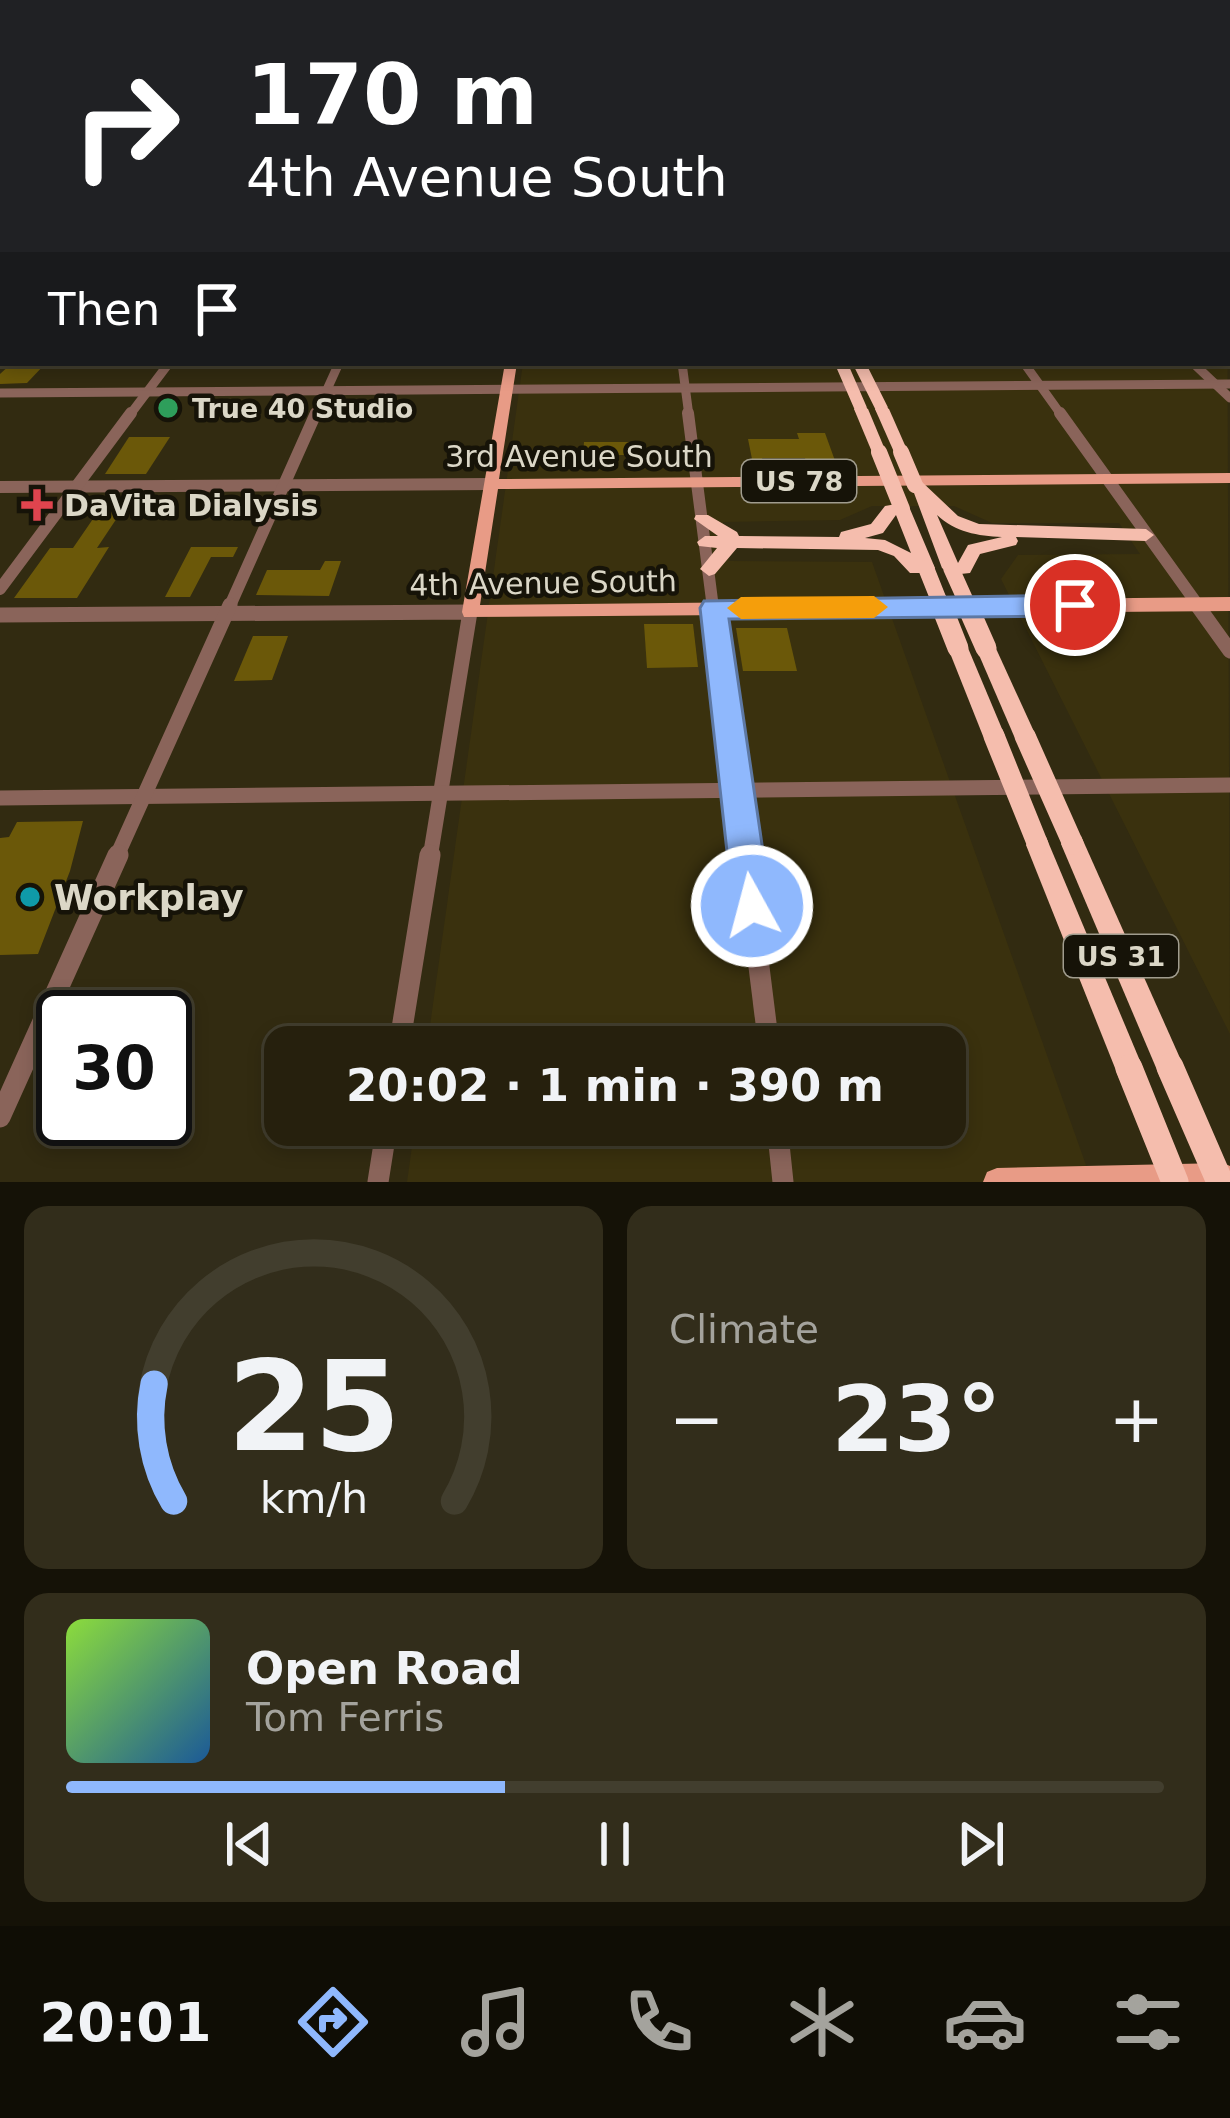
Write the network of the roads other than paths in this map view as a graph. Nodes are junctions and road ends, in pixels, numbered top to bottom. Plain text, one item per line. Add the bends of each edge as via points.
1 (167, 366) edge
2 (338, 366) edge
3 (510, 366) edge
4 (682, 366) edge
5 (843, 366) edge
6 (860, 366) edge
7 (1026, 366) edge
8 (1196, 366) edge
9 (1215, 384) junction
10 (1230, 384) edge
11 (1040, 386) junction
12 (686, 388) junction
13 (506, 389) junction
14 (327, 391) junction
15 (147, 392) junction
16 (0, 393) edge
17 (1230, 398) edge
18 (1230, 478) edge
19 (1107, 479) junction
20 (698, 482) junction
21 (491, 484) junction
22 (284, 485) junction
23 (77, 486) junction
24 (0, 487) edge
25 (896, 509) junction
26 (933, 510) junction
27 (704, 532) junction
28 (1146, 535) junction
29 (732, 539) junction
30 (921, 568) junction
31 (958, 568) junction
32 (709, 569) junction
33 (0, 590) edge
34 (1195, 604) junction
35 (1230, 604) edge
36 (714, 608) junction
37 (470, 612) junction
38 (225, 614) junction
39 (0, 615) edge
40 (1230, 651) edge
41 (1230, 785) edge
42 (737, 790) junction
43 (441, 793) junction
44 (145, 796) junction
45 (0, 798) edge
46 (402, 1026) edge
47 (766, 1026) edge
48 (1123, 1069) junction
49 (0, 1117) edge
50 (384, 1146) edge
51 (779, 1146) edge
52 (1226, 1180) edge
53 (378, 1182) edge
54 (783, 1182) edge
55 (997, 1182) edge
56 (1161, 1182) edge
57 (1175, 1182) edge

1 - 15 street
2 - 14 street
3 - 13 main road
4 - 12 street
5 - 25 highway, bridge
6 - 26 highway, bridge
7 - 11 street
8 - 9 street
9 - 10 street
9 - 11 street
9 - 17 street
11 - 12 street
11 - 19 street
12 - 13 street
12 - 20 street
13 - 14 street
13 - 21 main road
14 - 15 street
14 - 22 street
15 - 16 street
15 - 23 street
18 - 19 main road, 3rd Avenue South / US 78
19 - 20 main road, 3rd Avenue South / US 78
19 - 28 street
20 - 21 main road, 3rd Avenue South / US 78
20 - 27 street
21 - 22 street, 3rd Avenue South
21 - 37 main road
22 - 23 street, 3rd Avenue South
22 - 38 street
23 - 24 street, 3rd Avenue South
23 - 33 street
25 - 29 highway via 864,534
25 - 30 highway, US 31
26 - 28 highway via 995,532
26 - 31 highway
27 - 29 highway
27 - 32 street
28 - 31 highway via 996,543 974,550
28 - 34 street
29 - 30 highway via 879,544
29 - 32 highway
30 - 48 highway, US 31, bridge
31 - 52 highway, US 31, bridge via 1200,1136
32 - 36 street
34 - 35 main road, 4th Avenue South
34 - 36 main road, 4th Avenue South
34 - 40 street
36 - 37 main road, 4th Avenue South
36 - 42 street
37 - 38 street, 4th Avenue South
37 - 43 street
38 - 39 street, 4th Avenue South
38 - 44 street
41 - 42 street
42 - 43 street
42 - 47 street
43 - 44 street
43 - 46 street
44 - 45 street
44 - 49 street
48 - 56 highway
48 - 57 highway, bridge
50 - 53 street
51 - 54 street
52 - 55 main road

